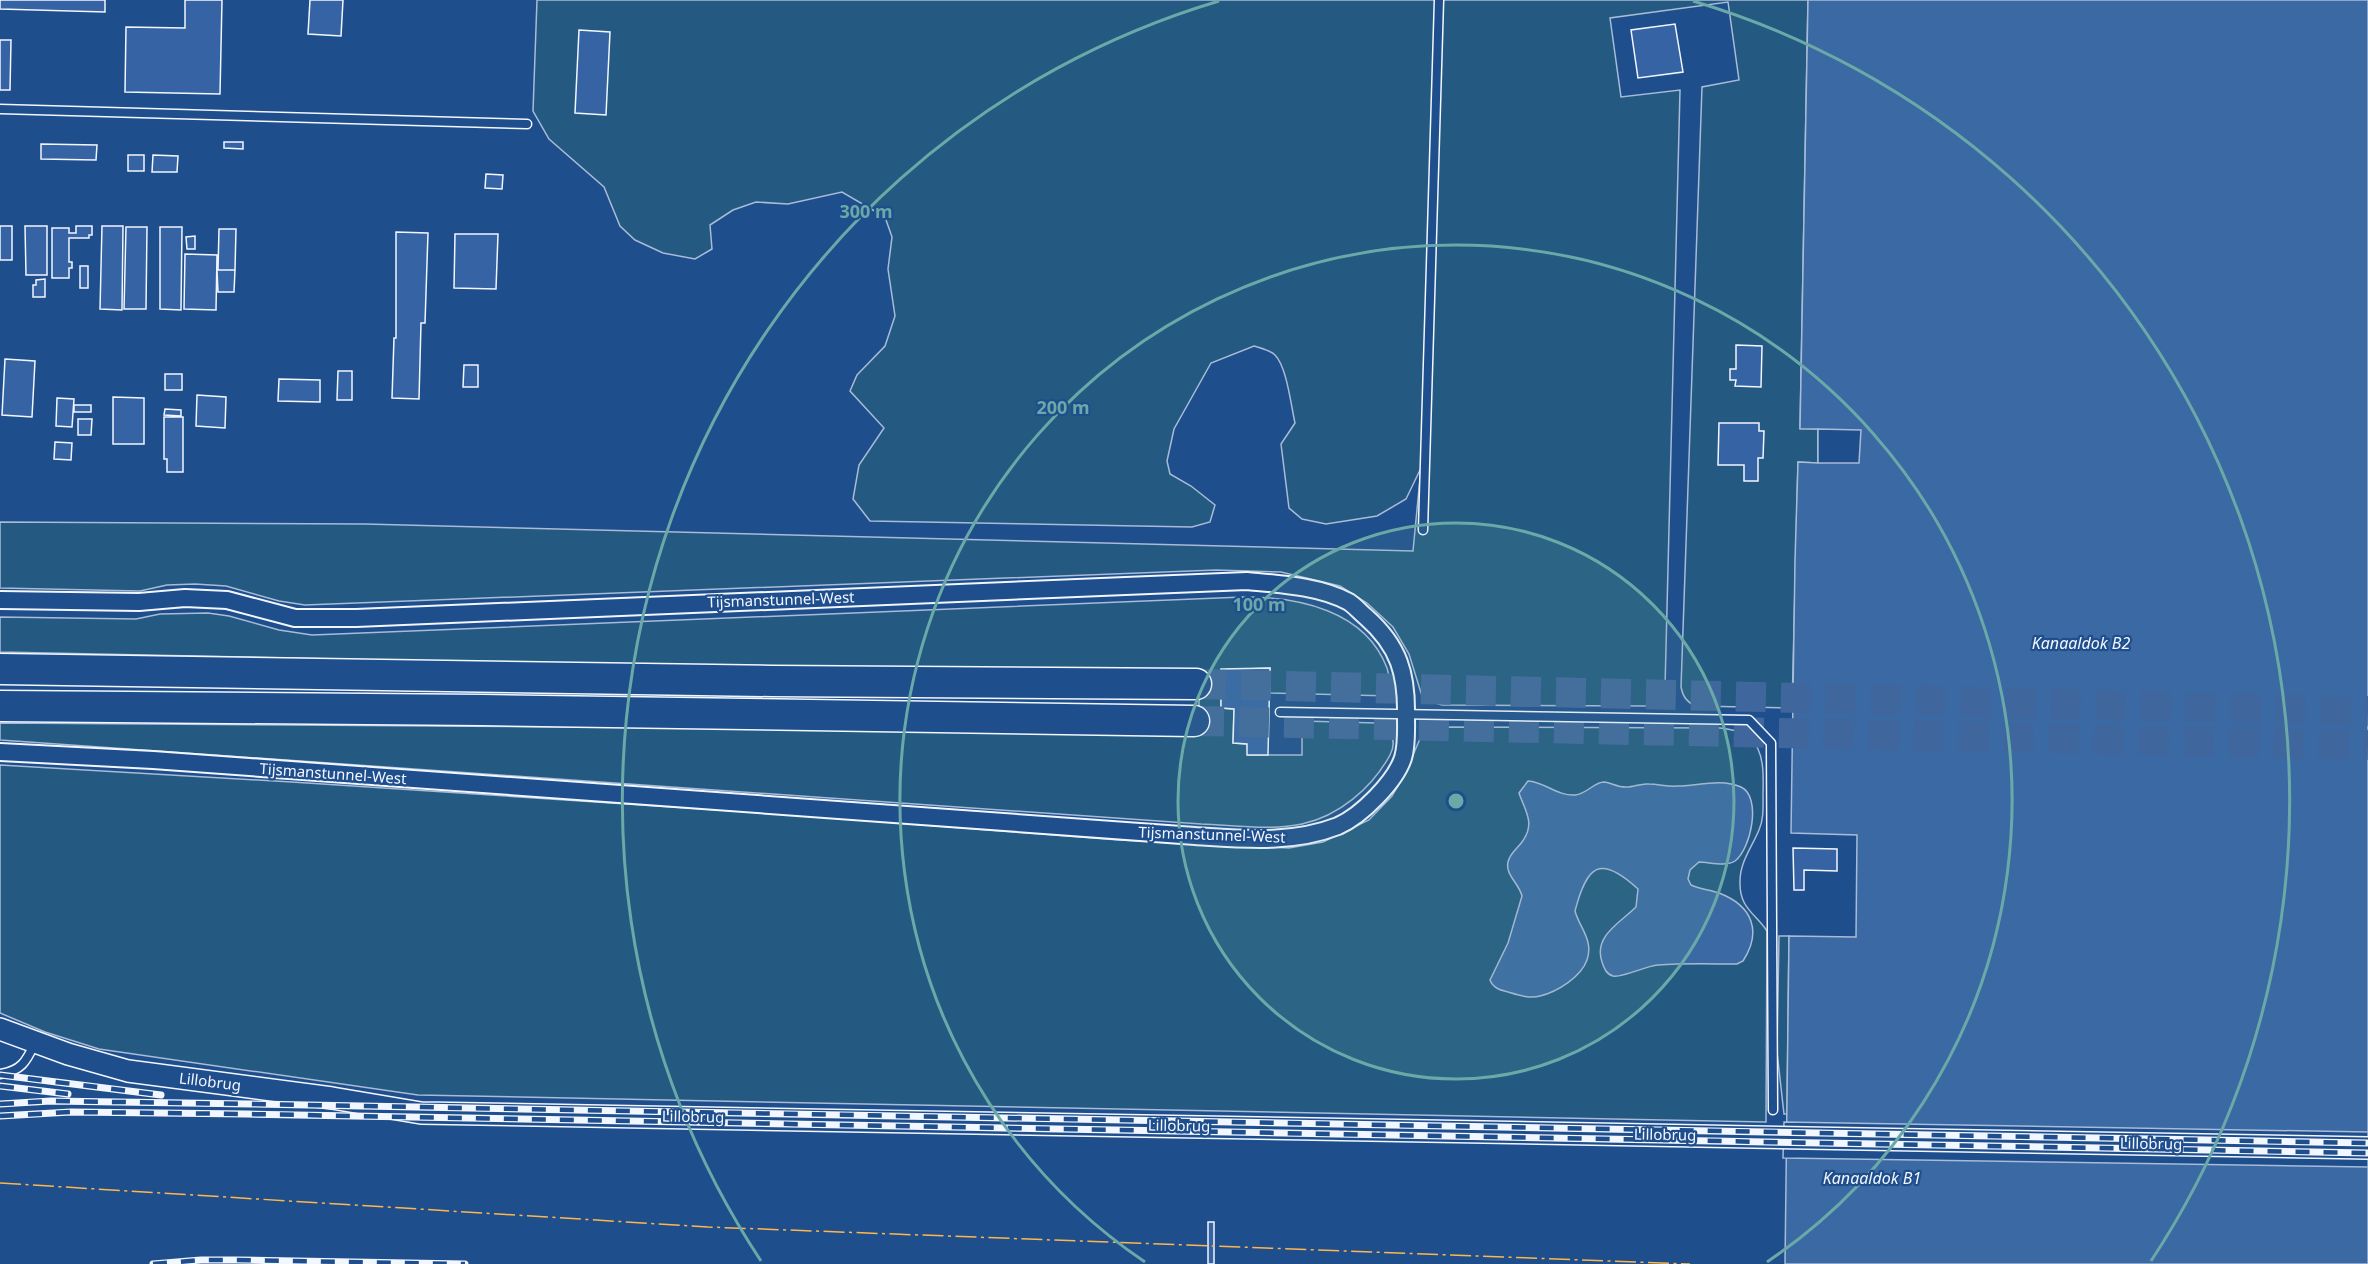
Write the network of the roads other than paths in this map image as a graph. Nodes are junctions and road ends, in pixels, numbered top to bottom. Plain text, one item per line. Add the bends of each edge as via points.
1 (1439, 0) edge
2 (0, 110) edge
3 (527, 124) dead end
4 (1423, 530) dead end
5 (0, 600) edge
6 (0, 669) edge
7 (1196, 684) tunnel mouth
8 (0, 706) edge
9 (1280, 712) dead end
10 (1406, 713) junction
11 (1194, 721) tunnel mouth
12 (0, 752) edge
13 (0, 1029) edge
14 (35, 1043) junction
15 (0, 1074) edge
16 (1773, 1110) dead end
17 (2368, 1148) edge

1 - 4 lane
2 - 3 lane
5 - 10 street, Tijsmanstunnel-West via 227,600 295,618 356,618 1247,580 1304,586 1349,602 1382,631 1400,661 1407,694
6 - 7 highway
8 - 11 highway
9 - 10 lane
10 - 12 street, Tijsmanstunnel-West via 1402,759 1380,795 1340,825 1296,838 1195,836
10 - 16 lane via 1749,720 1771,743
13 - 14 street, Lillobrug
14 - 15 lane via 20,1069
14 - 17 street, Lillobrug via 128,1071 411,1112

